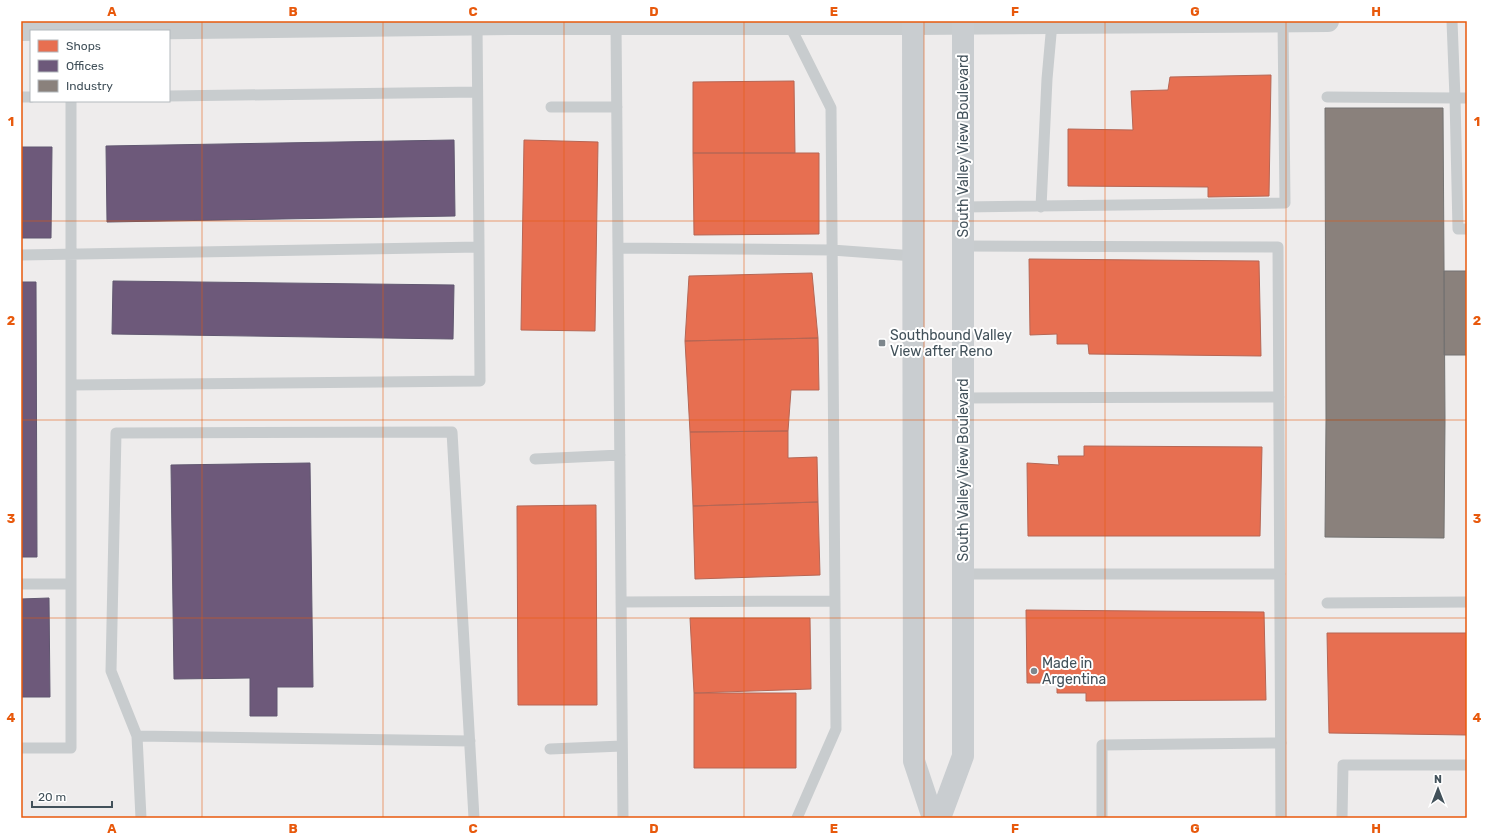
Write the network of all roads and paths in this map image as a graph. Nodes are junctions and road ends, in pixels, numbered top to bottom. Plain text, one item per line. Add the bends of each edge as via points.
1 (1283, 21) edge
2 (1328, 21) edge
3 (1452, 21) edge
4 (913, 22) edge
5 (964, 22) edge
6 (1052, 23) junction
7 (476, 24) junction
8 (616, 24) junction
9 (789, 24) junction
10 (21, 30) edge
11 (72, 30) edge
12 (477, 92) junction
13 (170, 96) edge
14 (1327, 97) dead end
15 (1455, 98) junction
16 (1467, 98) edge
17 (72, 102) edge
18 (551, 107) dead end
19 (617, 107) junction
20 (1042, 206) junction
21 (964, 207) junction
22 (1467, 229) edge
23 (964, 246) junction
24 (479, 247) junction
25 (618, 248) junction
26 (832, 250) junction
27 (72, 254) junction
28 (21, 255) edge
29 (914, 256) junction
30 (72, 385) junction
31 (1279, 397) junction
32 (964, 398) junction
33 (620, 454) junction
34 (536, 458) dead end
35 (964, 574) junction
36 (1280, 574) junction
37 (21, 584) edge
38 (72, 584) junction
39 (835, 601) junction
40 (621, 602) junction
41 (1467, 602) edge
42 (1327, 603) dead end
43 (137, 736) junction
44 (470, 741) junction
45 (1281, 743) junction
46 (622, 746) junction
47 (21, 748) edge
48 (550, 749) dead end
49 (1467, 765) edge
50 (141, 818) edge
51 (474, 818) edge
52 (623, 818) edge
53 (797, 818) edge
54 (933, 818) edge
55 (940, 818) edge
56 (1102, 818) edge
57 (1281, 818) edge
58 (1342, 818) edge

1 - 2 street
1 - 6 street
1 - 20 lane via 1285,203
3 - 15 lane
4 - 5 street
4 - 9 street
4 - 29 main road
5 - 6 street
5 - 21 main road, South Valley View Boulevard
6 - 20 lane
7 - 8 street
7 - 11 street
7 - 12 lane
8 - 9 street
8 - 19 lane
9 - 26 lane via 831,108
10 - 11 street
12 - 13 lane
12 - 24 lane
14 - 15 lane
15 - 16 lane
15 - 22 lane via 1458,229
17 - 27 lane
18 - 19 lane
19 - 25 lane
20 - 21 lane
21 - 23 main road, South Valley View Boulevard
23 - 31 lane via 1278,247
23 - 32 main road, South Valley View Boulevard
24 - 27 lane
24 - 30 lane via 480,382
25 - 26 lane
25 - 33 lane
26 - 29 lane
26 - 39 lane
27 - 28 lane
27 - 30 lane
29 - 54 main road via 914,761
30 - 38 lane
31 - 32 lane
31 - 36 lane
32 - 35 main road, South Valley View Boulevard
33 - 34 lane
33 - 40 lane
35 - 36 lane
35 - 55 main road, South Valley View Boulevard via 963,756
36 - 45 lane
37 - 38 lane
38 - 47 lane via 72,748
39 - 40 lane
39 - 53 lane via 836,729
40 - 46 lane
41 - 42 lane
43 - 44 lane
43 - 44 lane via 111,671 116,433 452,432
43 - 50 lane
44 - 51 lane
45 - 56 lane via 1102,745
45 - 57 lane
46 - 48 lane
46 - 52 lane
49 - 58 lane via 1343,765

